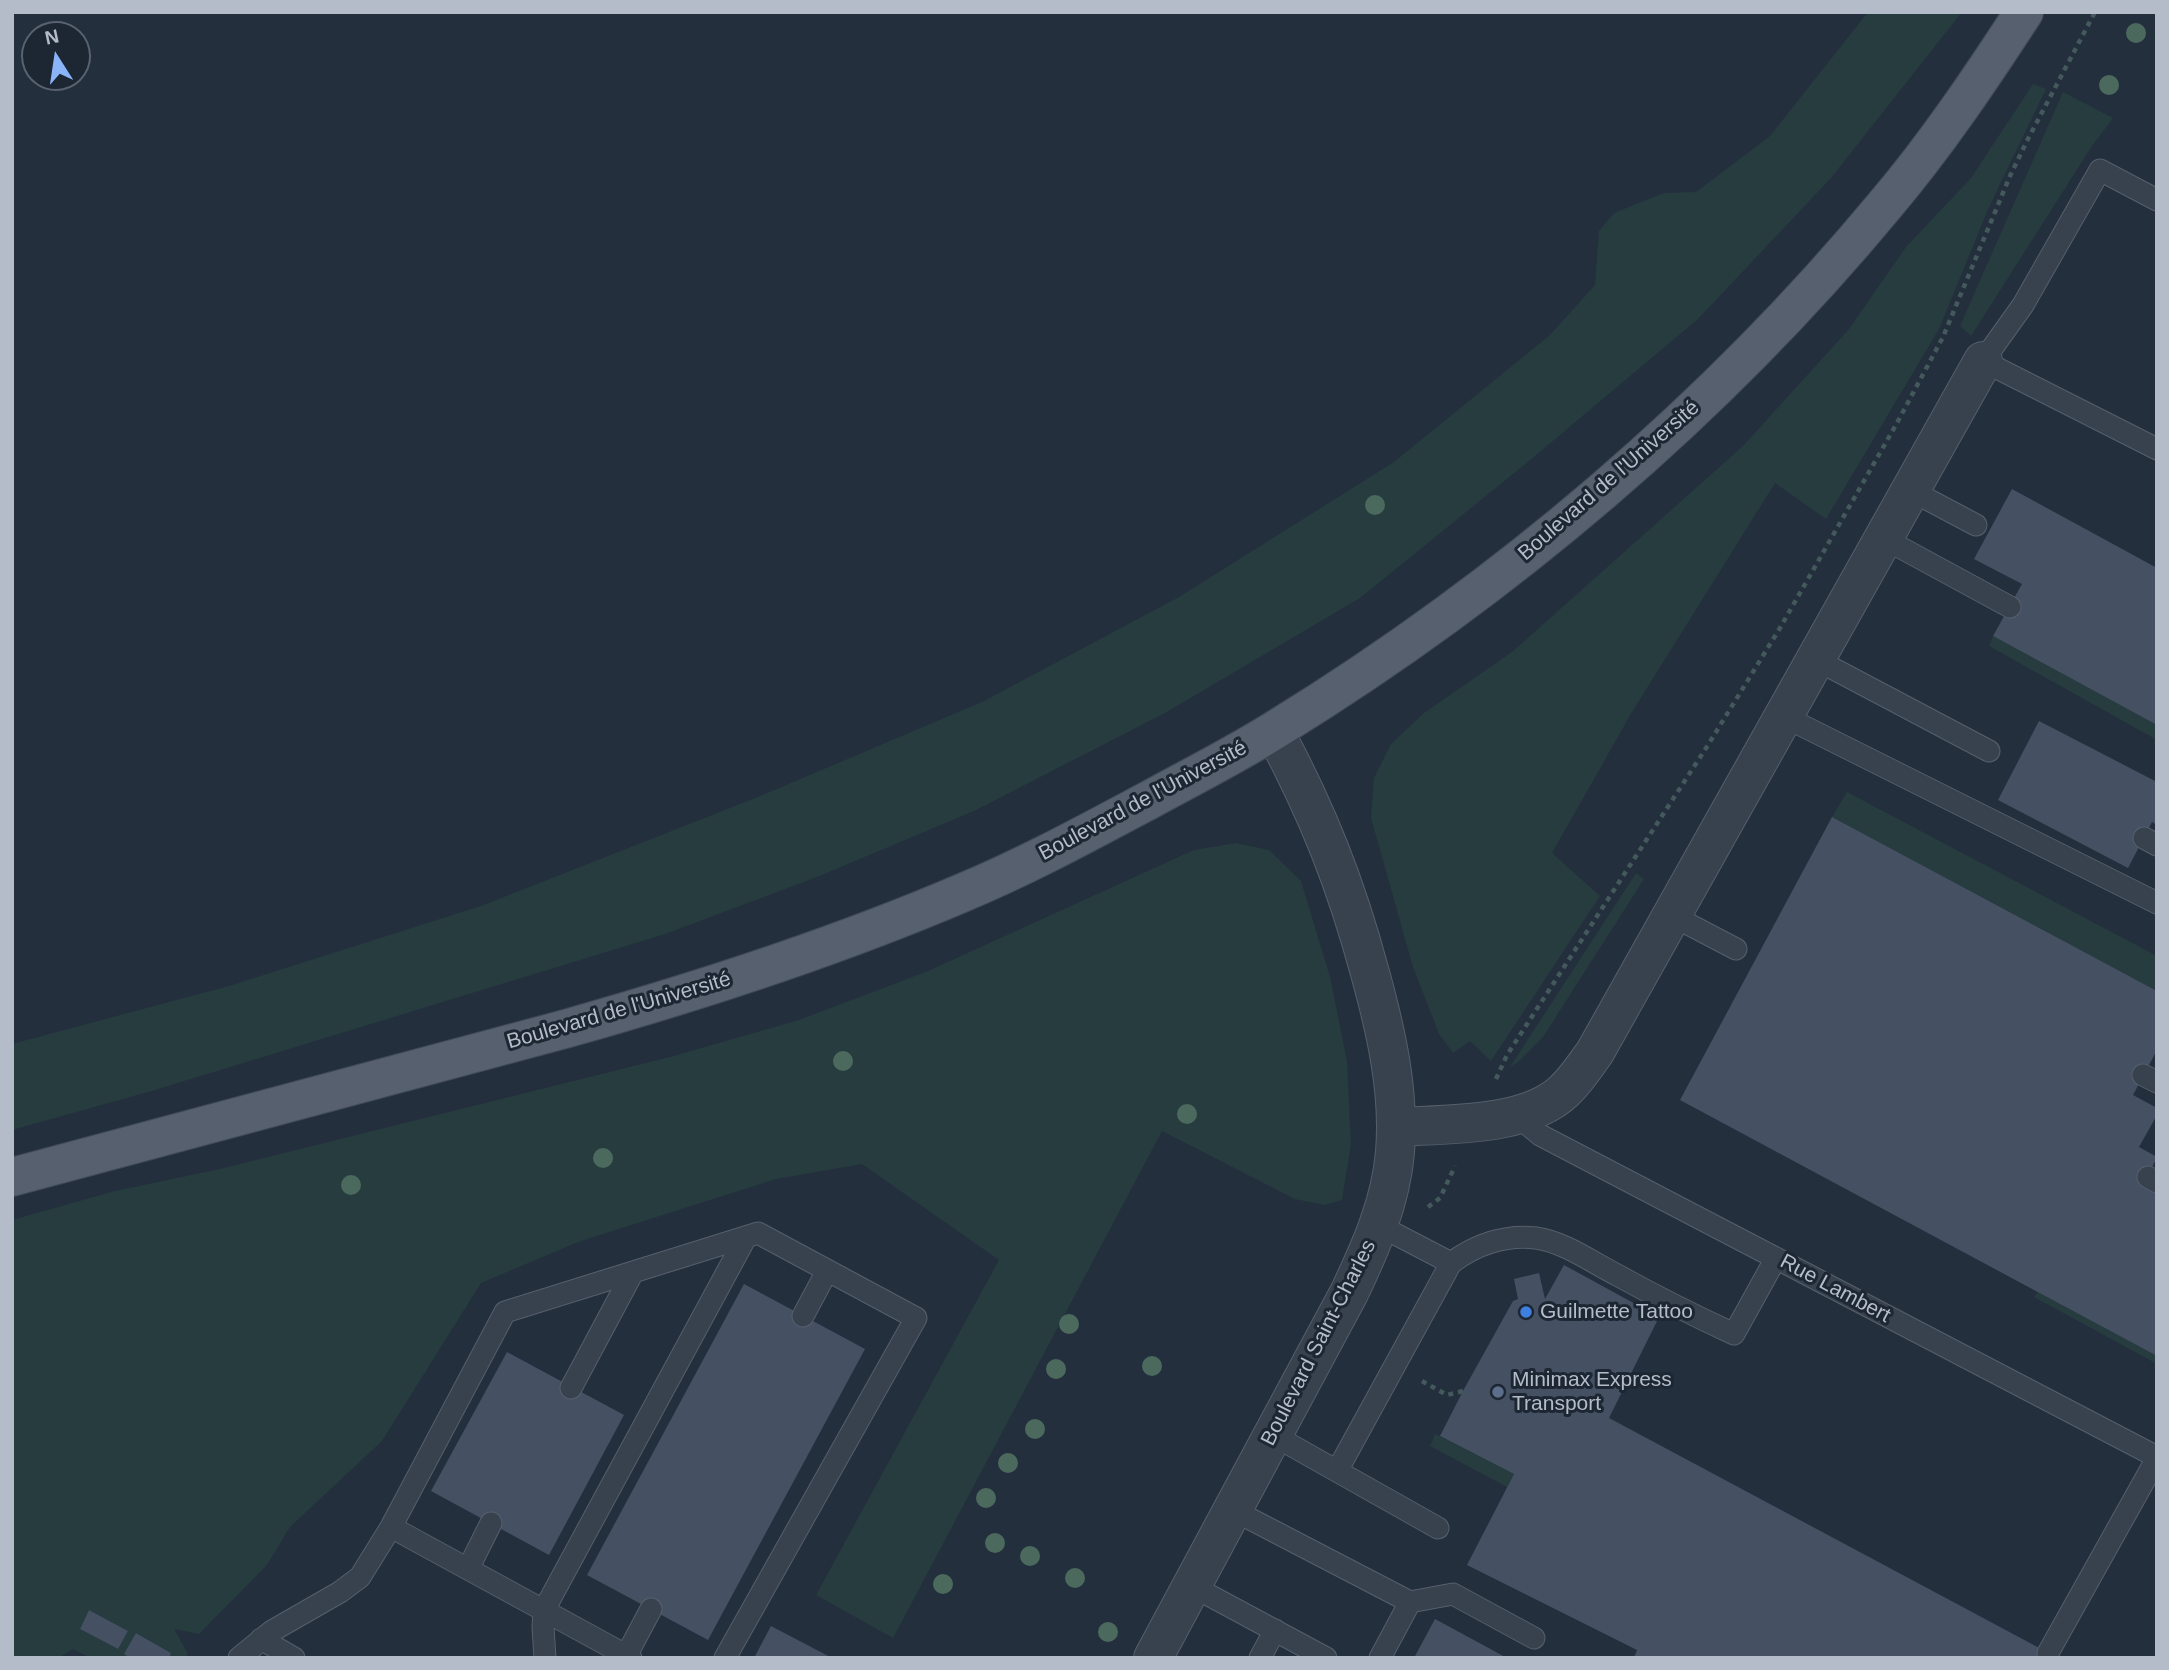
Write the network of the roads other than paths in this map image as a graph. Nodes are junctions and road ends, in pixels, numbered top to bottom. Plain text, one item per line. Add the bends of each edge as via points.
1 (2024, 12) edge
2 (2157, 200) edge
3 (1983, 361) junction
4 (2157, 449) edge
5 (1910, 490) junction
6 (1976, 525) dead end
7 (1883, 538) junction
8 (2010, 607) dead end
9 (1815, 659) junction
10 (1783, 716) junction
11 (1274, 731) junction
12 (1989, 751) dead end
13 (2157, 903) edge
14 (1671, 915) junction
15 (1736, 949) dead end
16 (1516, 1115) junction
17 (1396, 1127) junction
18 (12, 1177) edge
19 (1378, 1225) junction
20 (746, 1237) junction
21 (1776, 1258) junction
22 (1451, 1263) junction
23 (827, 1271) junction
24 (633, 1272) junction
25 (803, 1316) dead end
26 (571, 1388) dead end
27 (1273, 1435) junction
28 (2157, 1458) edge
29 (1337, 1471) junction
30 (1233, 1510) junction
31 (491, 1523) dead end
32 (391, 1527) junction
33 (1438, 1528) dead end
34 (468, 1569) junction
35 (1192, 1586) junction
36 (1410, 1602) junction
37 (651, 1609) dead end
38 (544, 1610) junction
39 (1275, 1630) junction
40 (1534, 1638) dead end
41 (261, 1639) junction
42 (2048, 1653) dead end
43 (1265, 1656) edge
44 (627, 1657) edge
45 (239, 1658) edge
46 (294, 1658) edge
47 (545, 1658) edge
48 (725, 1658) edge
49 (1153, 1658) edge
50 (1325, 1658) edge
51 (1380, 1658) edge

1 - 11 main road, Boulevard de l'Université via 1887,203 1805,298 1709,395 1520,559 1336,692
2 - 3 lane via 2100,170 2023,305
3 - 4 lane
3 - 5 street
5 - 6 lane
5 - 7 street
7 - 8 lane
7 - 9 street
9 - 10 street
9 - 12 lane
10 - 13 lane
10 - 14 street
11 - 17 street, Boulevard Saint-Charles via 1323,829 1357,924 1387,1038
11 - 18 main road, Boulevard de l'Université via 1104,825 967,891 807,954 634,1010
14 - 15 lane
14 - 16 street via 1579,1075 1563,1093
16 - 17 street
16 - 21 lane, Rue Lambert via 1540,1135
17 - 19 street, Boulevard Saint-Charles via 1390,1184
19 - 22 lane
19 - 27 street, Boulevard Saint-Charles via 1331,1328
20 - 23 lane via 758,1233
20 - 24 lane
20 - 38 lane
21 - 22 lane via 1734,1334 1537,1238 1491,1242
21 - 28 lane, Rue Lambert
22 - 29 lane
23 - 25 lane
23 - 48 lane via 916,1318
24 - 26 lane
24 - 32 lane via 505,1312
27 - 29 lane
27 - 30 street, Boulevard Saint-Charles
28 - 42 lane
29 - 33 lane
30 - 35 street, Boulevard Saint-Charles
30 - 36 lane
31 - 34 lane
32 - 34 lane
32 - 41 lane via 360,1577
34 - 38 lane
35 - 39 lane
35 - 49 street, Boulevard Saint-Charles
36 - 40 lane via 1453,1594
36 - 51 lane
37 - 44 lane
38 - 44 lane
38 - 47 lane
39 - 43 lane
39 - 50 lane
41 - 45 lane
41 - 46 lane

